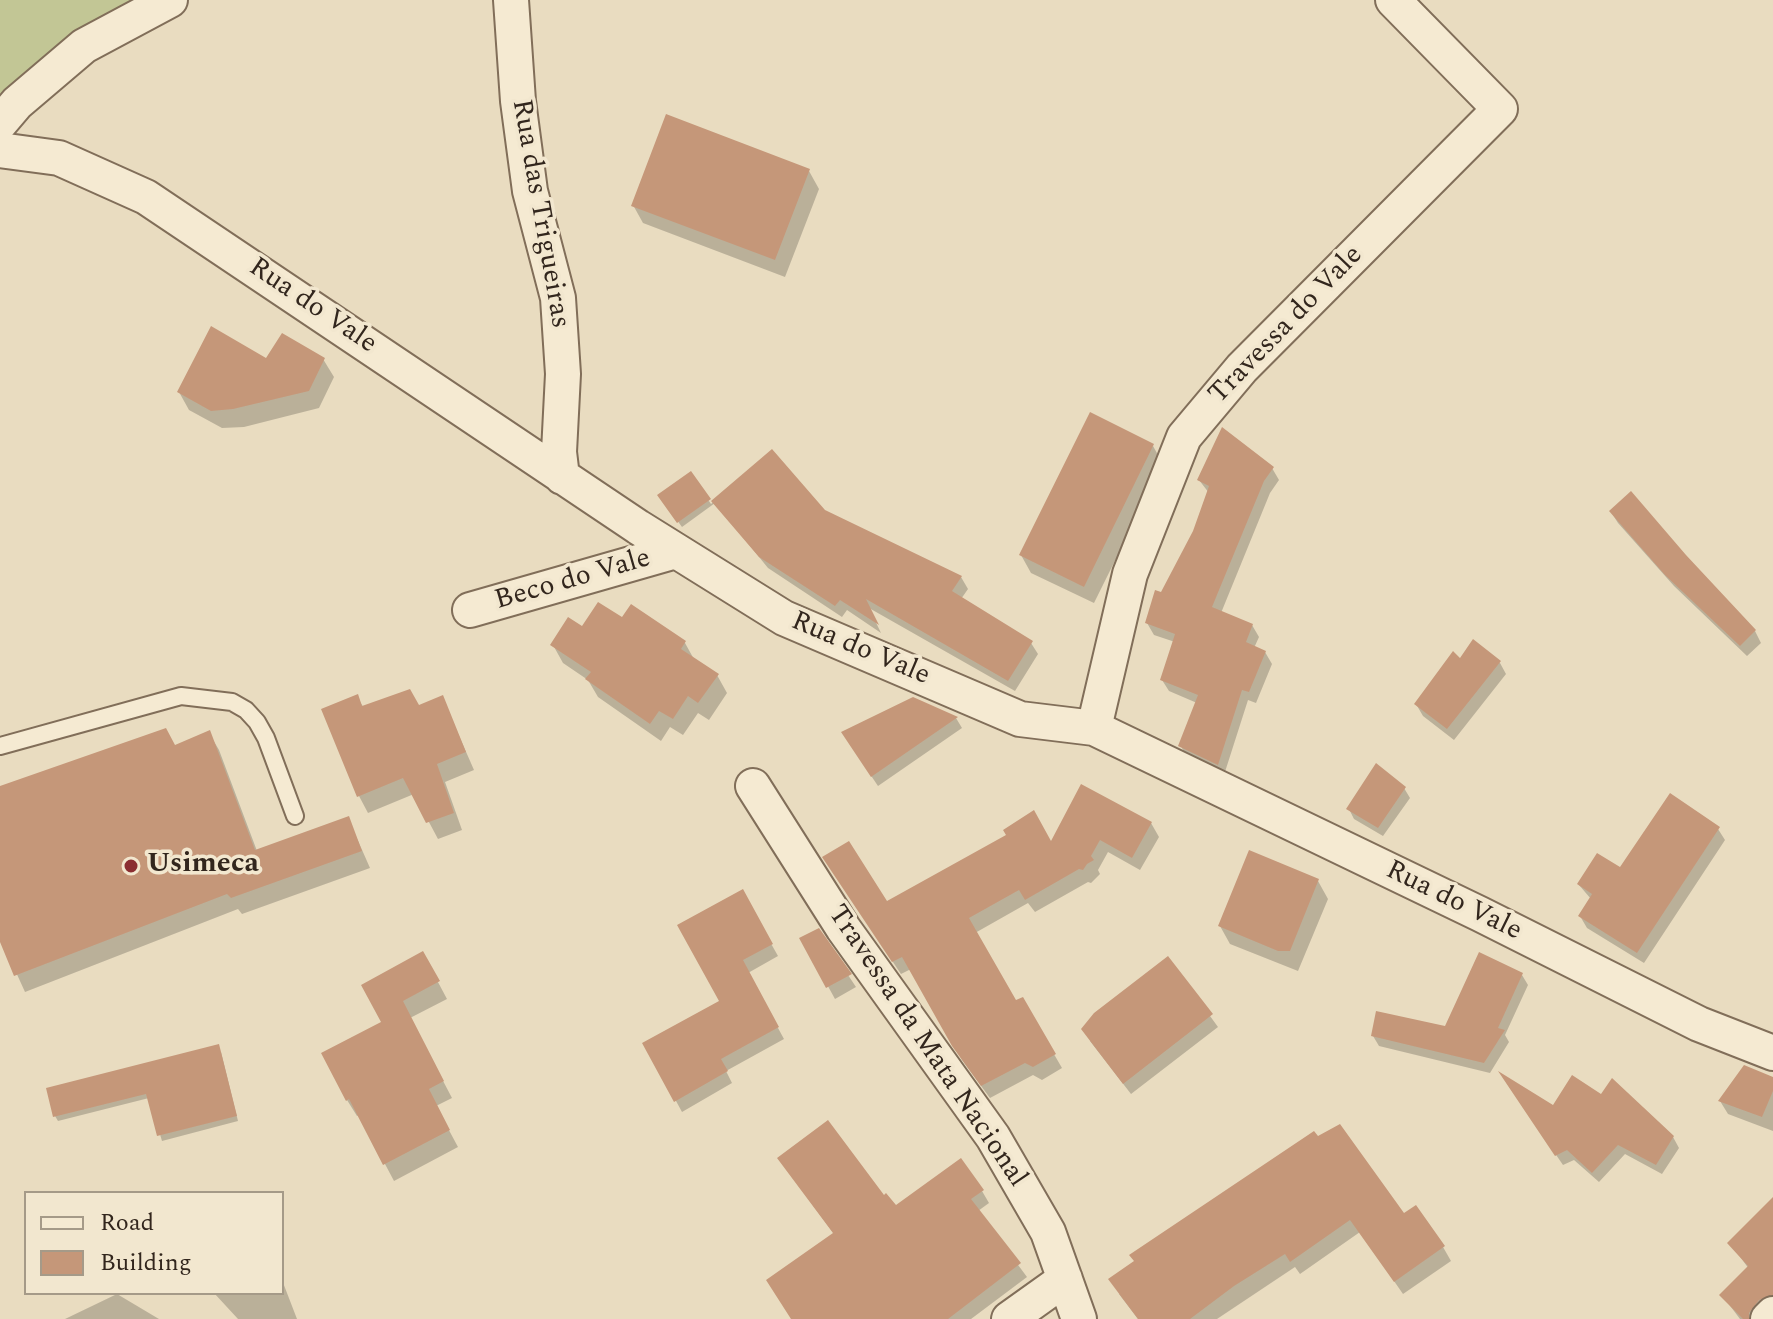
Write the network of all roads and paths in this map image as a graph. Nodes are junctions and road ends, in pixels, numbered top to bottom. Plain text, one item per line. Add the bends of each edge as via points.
1 (170, 0) edge
2 (511, 0) edge
3 (1393, 0) edge
4 (0, 123) edge
5 (0, 150) edge
6 (562, 477) junction
7 (676, 551) junction
8 (470, 610) dead end
9 (1094, 728) junction
10 (0, 746) edge
11 (753, 786) dead end
12 (295, 816) dead end
13 (1773, 1053) edge
14 (1065, 1279) junction
15 (1773, 1314) edge
16 (1009, 1319) edge
17 (1079, 1319) edge
18 (1768, 1319) edge

1 - 4 street via 84,46
2 - 6 street, Rua das Trigueiras via 530,191 558,298
3 - 9 street, Travessa do Vale via 1500,109 1242,368 1184,437 1130,574
5 - 6 street, Rua do Vale via 59,158 146,197
6 - 7 street, Rua do Vale
7 - 8 street, Beco do Vale
7 - 9 street, Rua do Vale via 784,618 1020,719
9 - 13 street, Rua do Vale via 1699,1024
10 - 12 lane via 181,696 232,702 246,710 266,738
11 - 14 street, Travessa da Mata Nacional via 843,928 993,1137 1048,1232
14 - 16 street
14 - 17 street, Travessa da Mata Nacional
15 - 18 street

